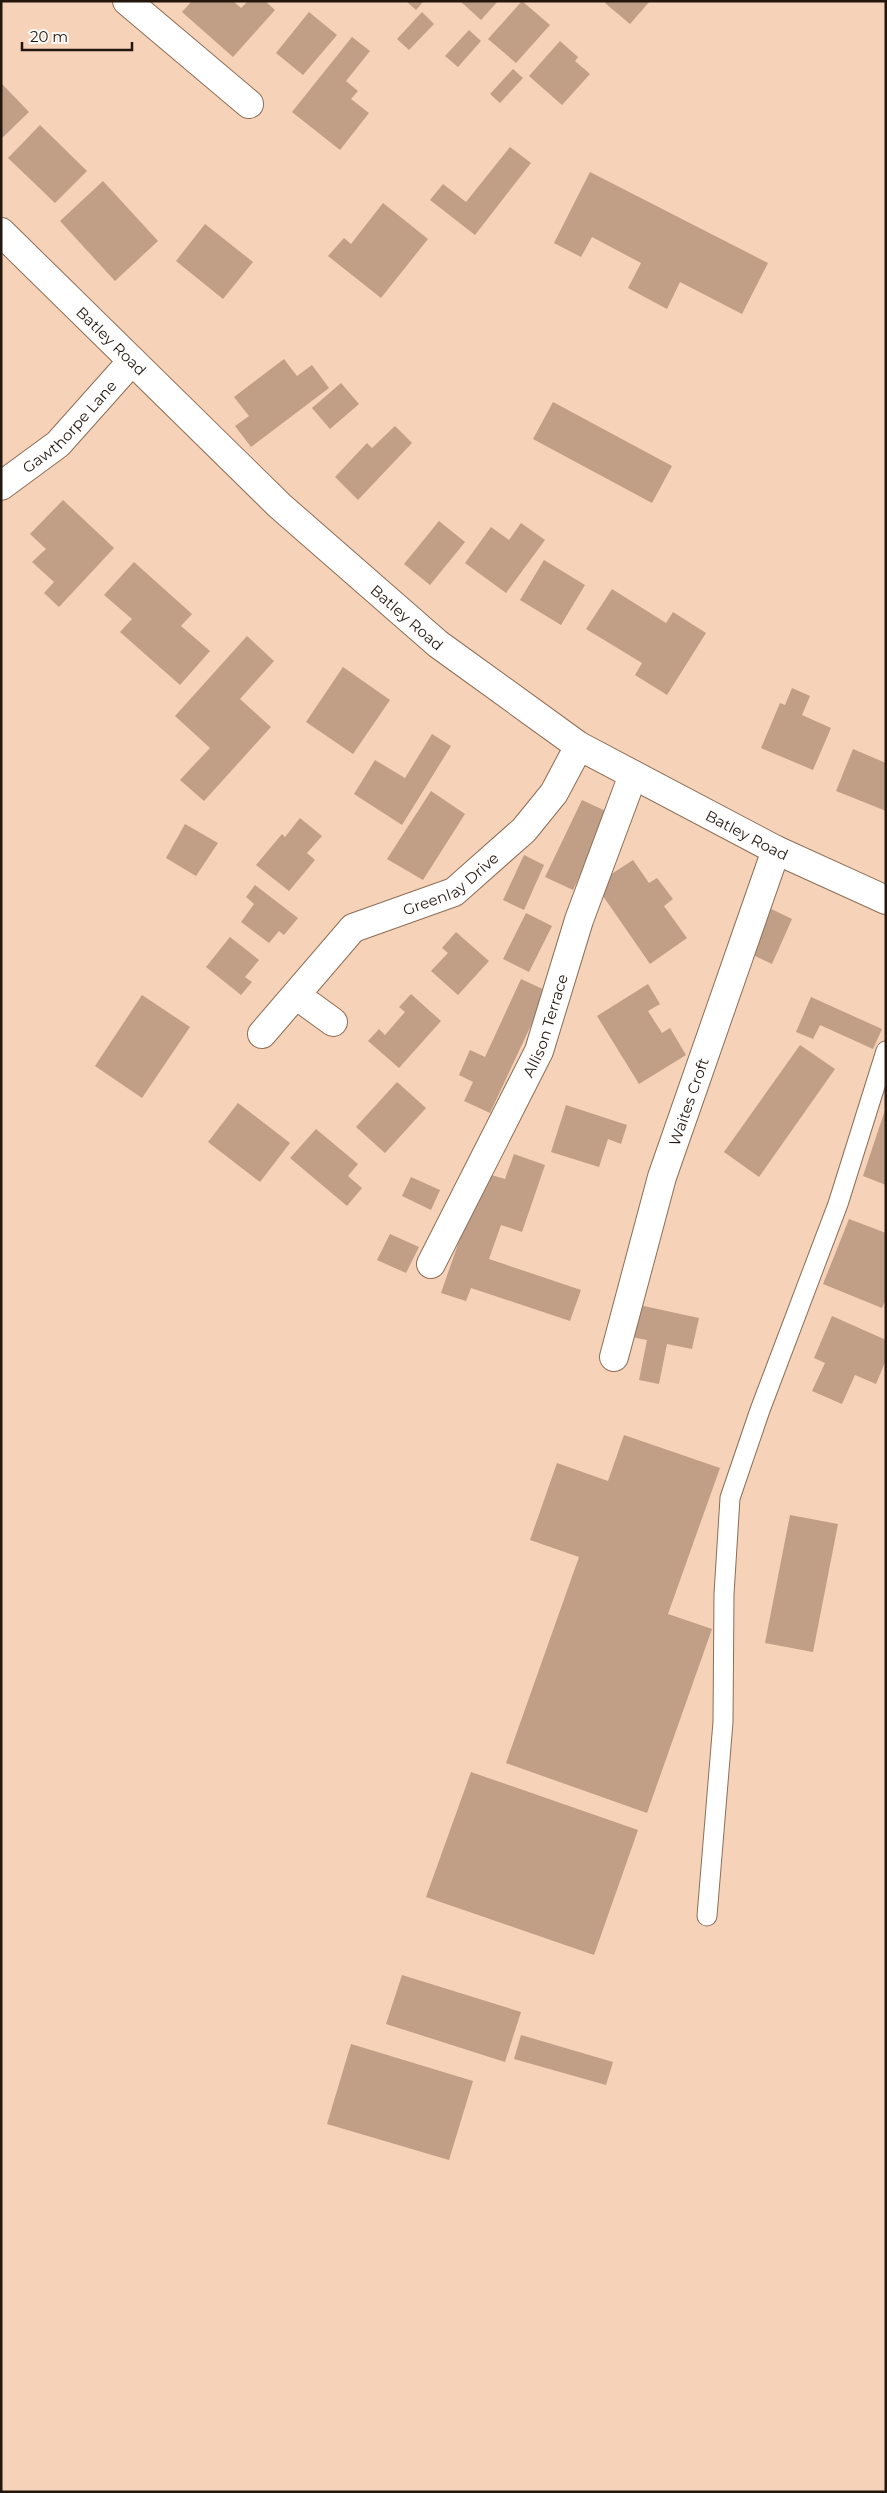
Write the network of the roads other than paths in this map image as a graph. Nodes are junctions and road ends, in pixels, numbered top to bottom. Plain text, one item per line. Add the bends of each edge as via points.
1 (127, 1) edge
2 (249, 104) dead end
3 (1, 232) edge
4 (132, 361) junction
5 (1, 486) edge
6 (579, 746) junction
7 (633, 775) junction
8 (776, 850) junction
9 (886, 900) edge
10 (296, 995) junction
11 (333, 1022) dead end
12 (262, 1034) dead end
13 (886, 1051) edge
14 (431, 1264) dead end
15 (614, 1357) dead end
16 (707, 1916) dead end

1 - 2 street
3 - 4 street, Batley Road
4 - 5 street, Gawthorpe Lane via 58,444
4 - 6 street, Batley Road via 280,506 438,644
6 - 7 street, Batley Road
6 - 10 street, Greenlay Drive via 554,793 524,830 454,892 353,928
7 - 8 street, Batley Road
7 - 14 street, Allison Terrace via 579,920 539,1051
8 - 9 street, Batley Road
8 - 15 street, Waites Croft via 662,1177
10 - 11 street
10 - 12 street, Greenlay Drive
13 - 16 lane via 838,1204 730,1498 724,1594 723,1722

